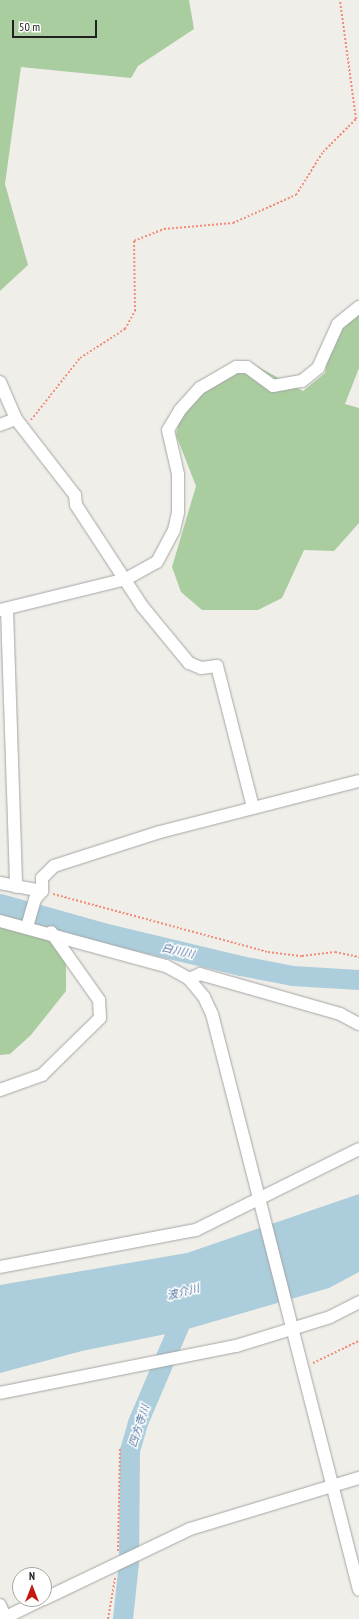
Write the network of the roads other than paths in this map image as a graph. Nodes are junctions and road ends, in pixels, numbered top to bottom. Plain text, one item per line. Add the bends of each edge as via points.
1 (359, 307) edge
2 (0, 382) edge
3 (16, 419) junction
4 (0, 425) edge
5 (126, 579) junction
6 (3, 610) edge
7 (359, 781) edge
8 (253, 807) junction
9 (0, 883) edge
10 (16, 887) junction
11 (39, 895) junction
12 (0, 921) edge
13 (28, 923) junction
14 (51, 932) junction
15 (189, 979) junction
16 (359, 1024) edge
17 (0, 1090) edge
18 (359, 1149) edge
19 (260, 1200) junction
20 (0, 1267) edge
21 (359, 1302) edge
22 (290, 1322) junction
23 (0, 1393) edge
24 (359, 1478) edge
25 (330, 1487) junction
26 (359, 1590) edge
27 (52, 1595) edge
28 (0, 1605) edge
29 (28, 1607) edge
30 (5, 1618) edge

1 - 5 street via 338,324 318,368 302,381 272,386 247,367 236,367 200,388 180,410 168,430 178,474 178,513 174,530 157,562
2 - 3 street
3 - 4 street
3 - 5 street via 75,495 76,506
5 - 6 street
5 - 8 street via 179,654 201,668 218,666
6 - 10 street
7 - 8 street
8 - 11 street via 78,856 54,866 42,878
9 - 10 street
10 - 11 street
11 - 13 street
12 - 13 street
13 - 14 street
14 - 15 street via 166,966
14 - 17 street via 99,1000 100,1018 42,1075
15 - 16 street via 200,974 340,1014
15 - 19 street via 212,1014
18 - 19 street
19 - 20 street via 196,1230
19 - 22 street
21 - 22 street via 330,1317
22 - 23 street via 236,1346
22 - 25 street
24 - 25 street
25 - 26 street
25 - 27 street via 190,1528
28 - 30 street
29 - 30 street

